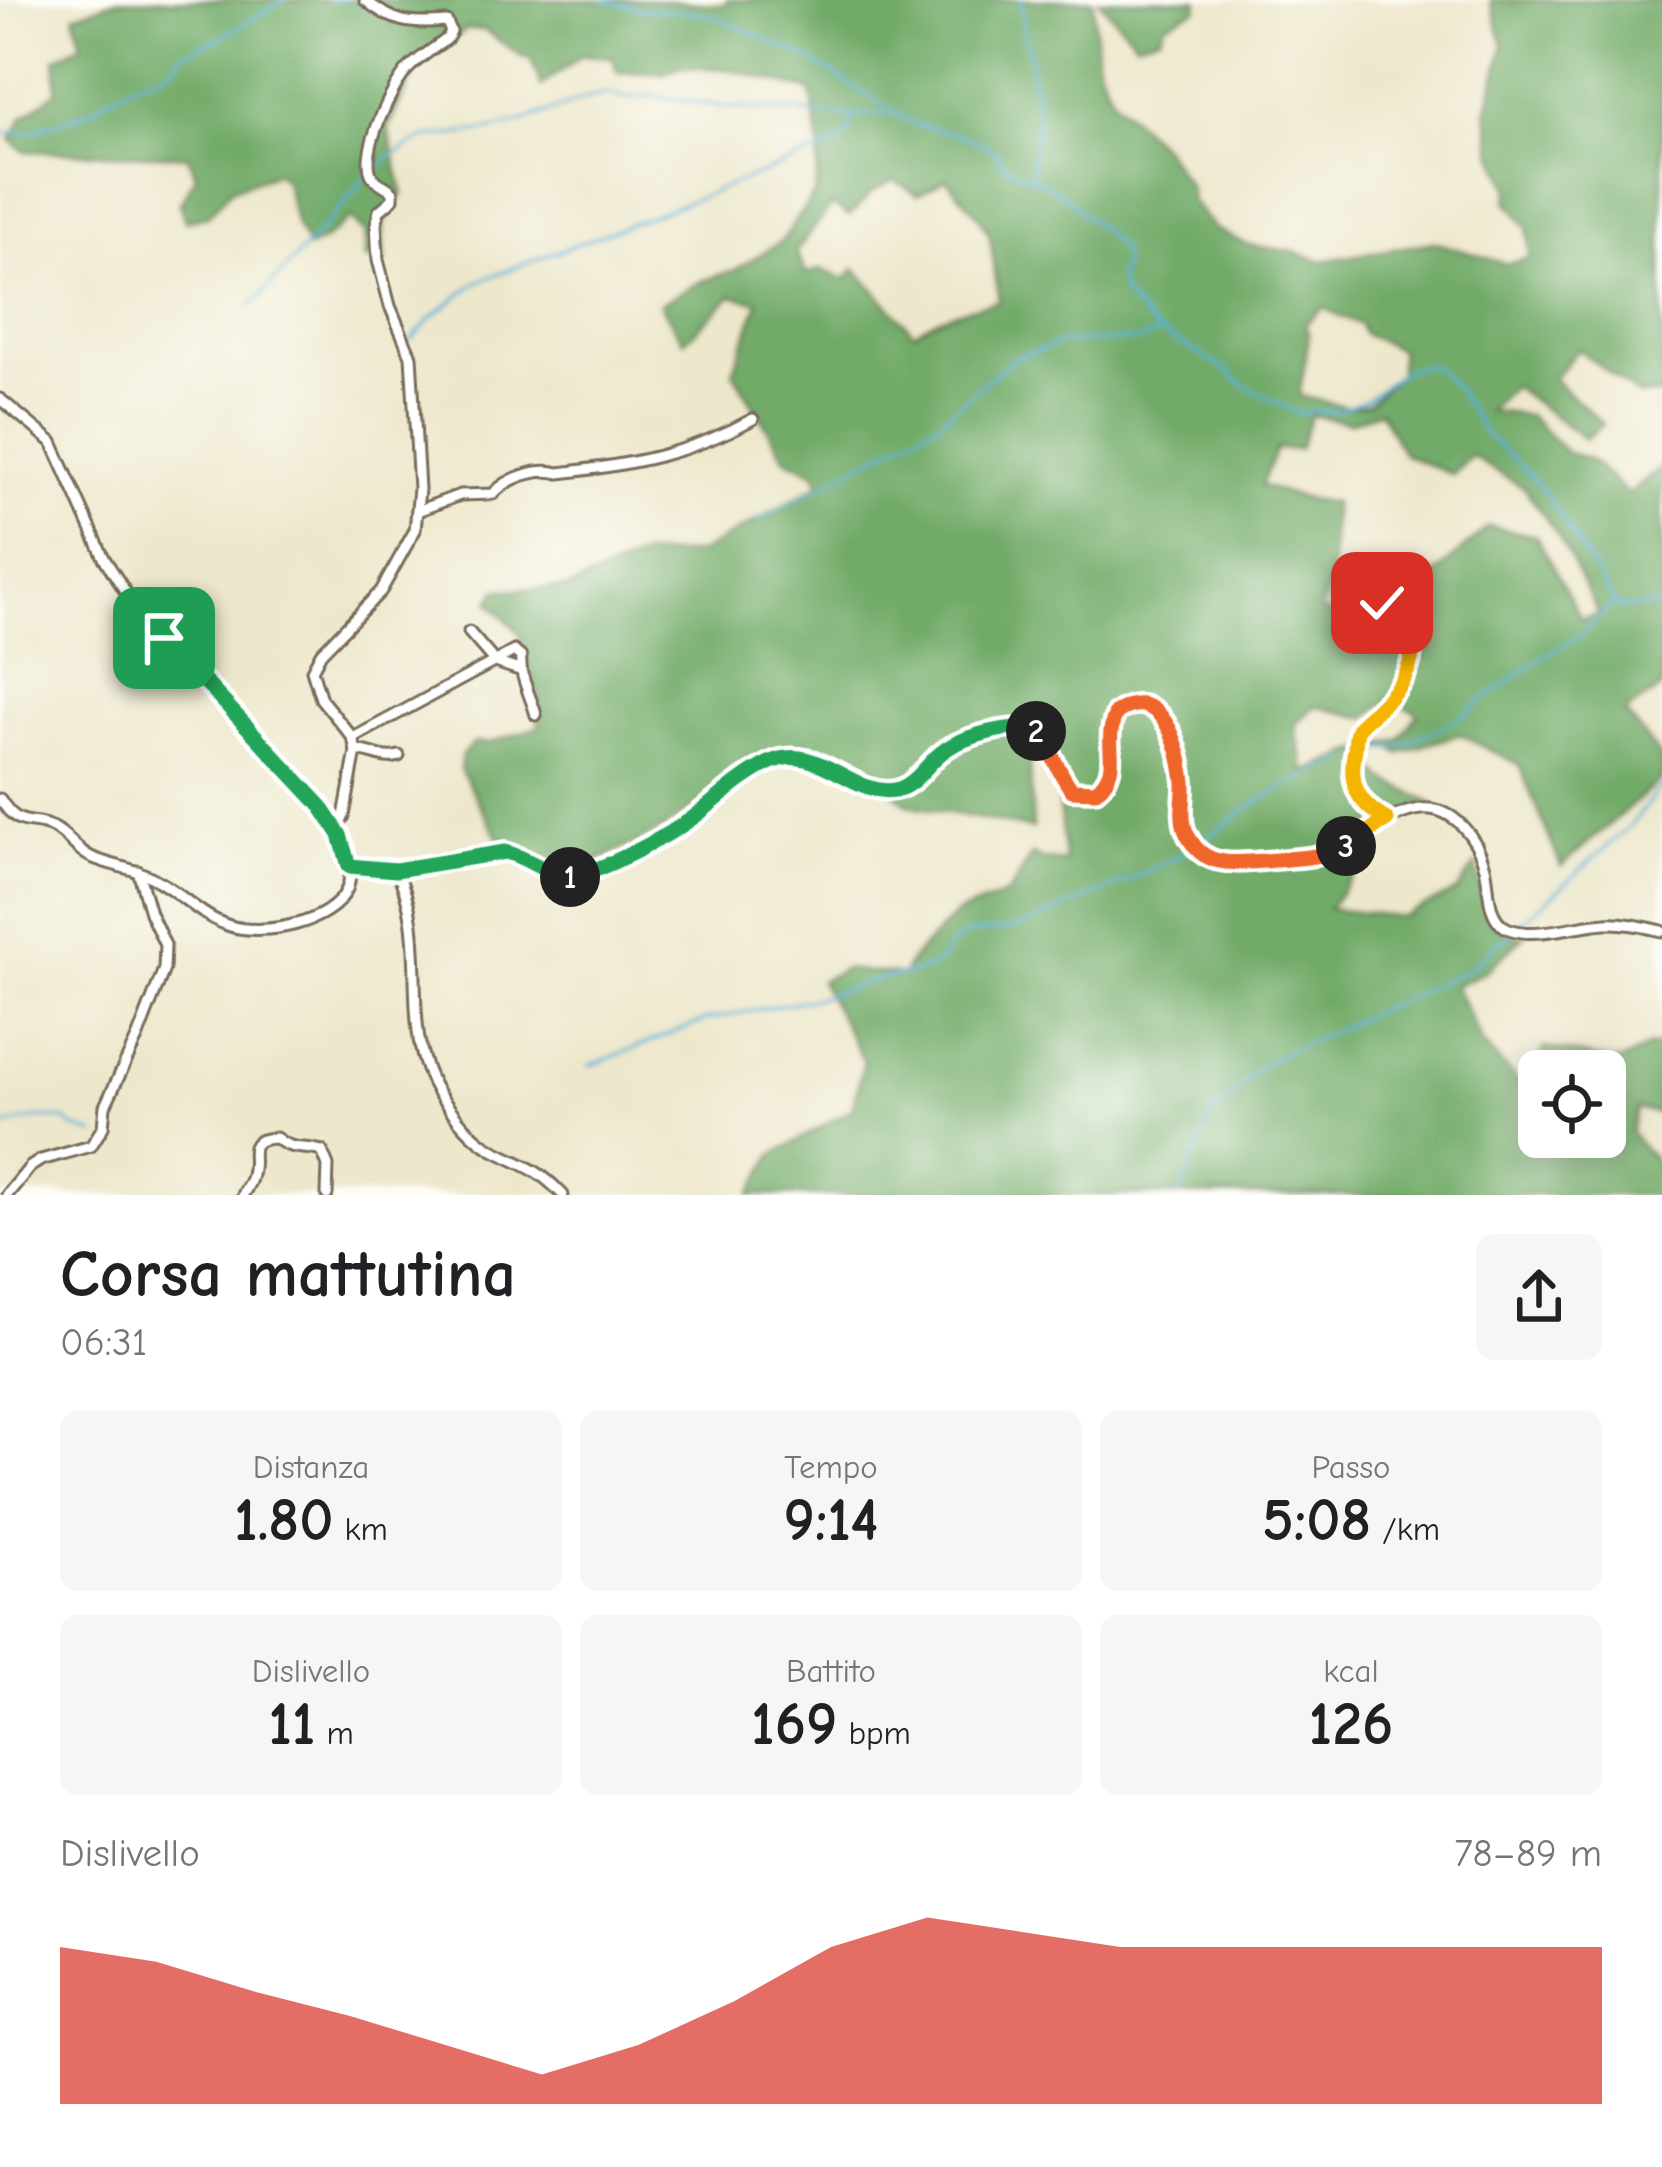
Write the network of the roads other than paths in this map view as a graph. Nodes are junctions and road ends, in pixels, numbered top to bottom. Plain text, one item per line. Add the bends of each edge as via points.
1 (364, 0) edge
2 (0, 399) edge
3 (753, 419) dead end
4 (417, 511) junction
5 (1353, 588) dead end
6 (470, 632) dead end
7 (495, 662) junction
8 (519, 670) junction
9 (536, 715) dead end
10 (353, 738) junction
11 (356, 751) junction
12 (399, 757) dead end
13 (0, 799) edge
14 (1387, 820) junction
15 (336, 828) junction
16 (349, 866) junction
17 (396, 870) junction
18 (138, 871) junction
19 (1662, 931) edge
20 (7, 1195) edge
21 (243, 1195) edge
22 (327, 1195) edge
23 (563, 1195) edge

1 - 4 street via 385,17 447,22 451,32 406,71 381,114 370,156 372,175 393,192 376,224 378,260 411,356
2 - 15 street via 53,444 134,604
3 - 4 street via 655,459 536,473 493,494 460,495
4 - 10 street via 382,591 312,670 321,699
5 - 14 street via 1410,625 1414,640 1397,692 1358,728 1351,767 1357,792
6 - 7 street
7 - 8 street
7 - 8 street via 514,651
7 - 10 street
8 - 9 street
10 - 11 street
11 - 12 street
11 - 15 street
13 - 18 street via 26,823 49,825 94,858
14 - 17 street via 1328,854 1210,858 1185,829 1181,768 1164,719 1137,704 1116,713 1109,776 1096,791 1072,790 1045,740 1011,727 960,742 906,787 886,791 784,758 688,822 581,875 558,876 505,852
14 - 19 street via 1422,809 1452,817 1480,853 1494,915 1505,927 1614,923
15 - 16 street
16 - 17 street
16 - 18 street via 346,891 326,910 259,932 227,926
17 - 23 street via 410,905 428,1075 476,1138 529,1165
18 - 20 street via 165,945 164,969 103,1127 91,1146 30,1167
21 - 22 street via 255,1144 276,1138 288,1148 322,1151

